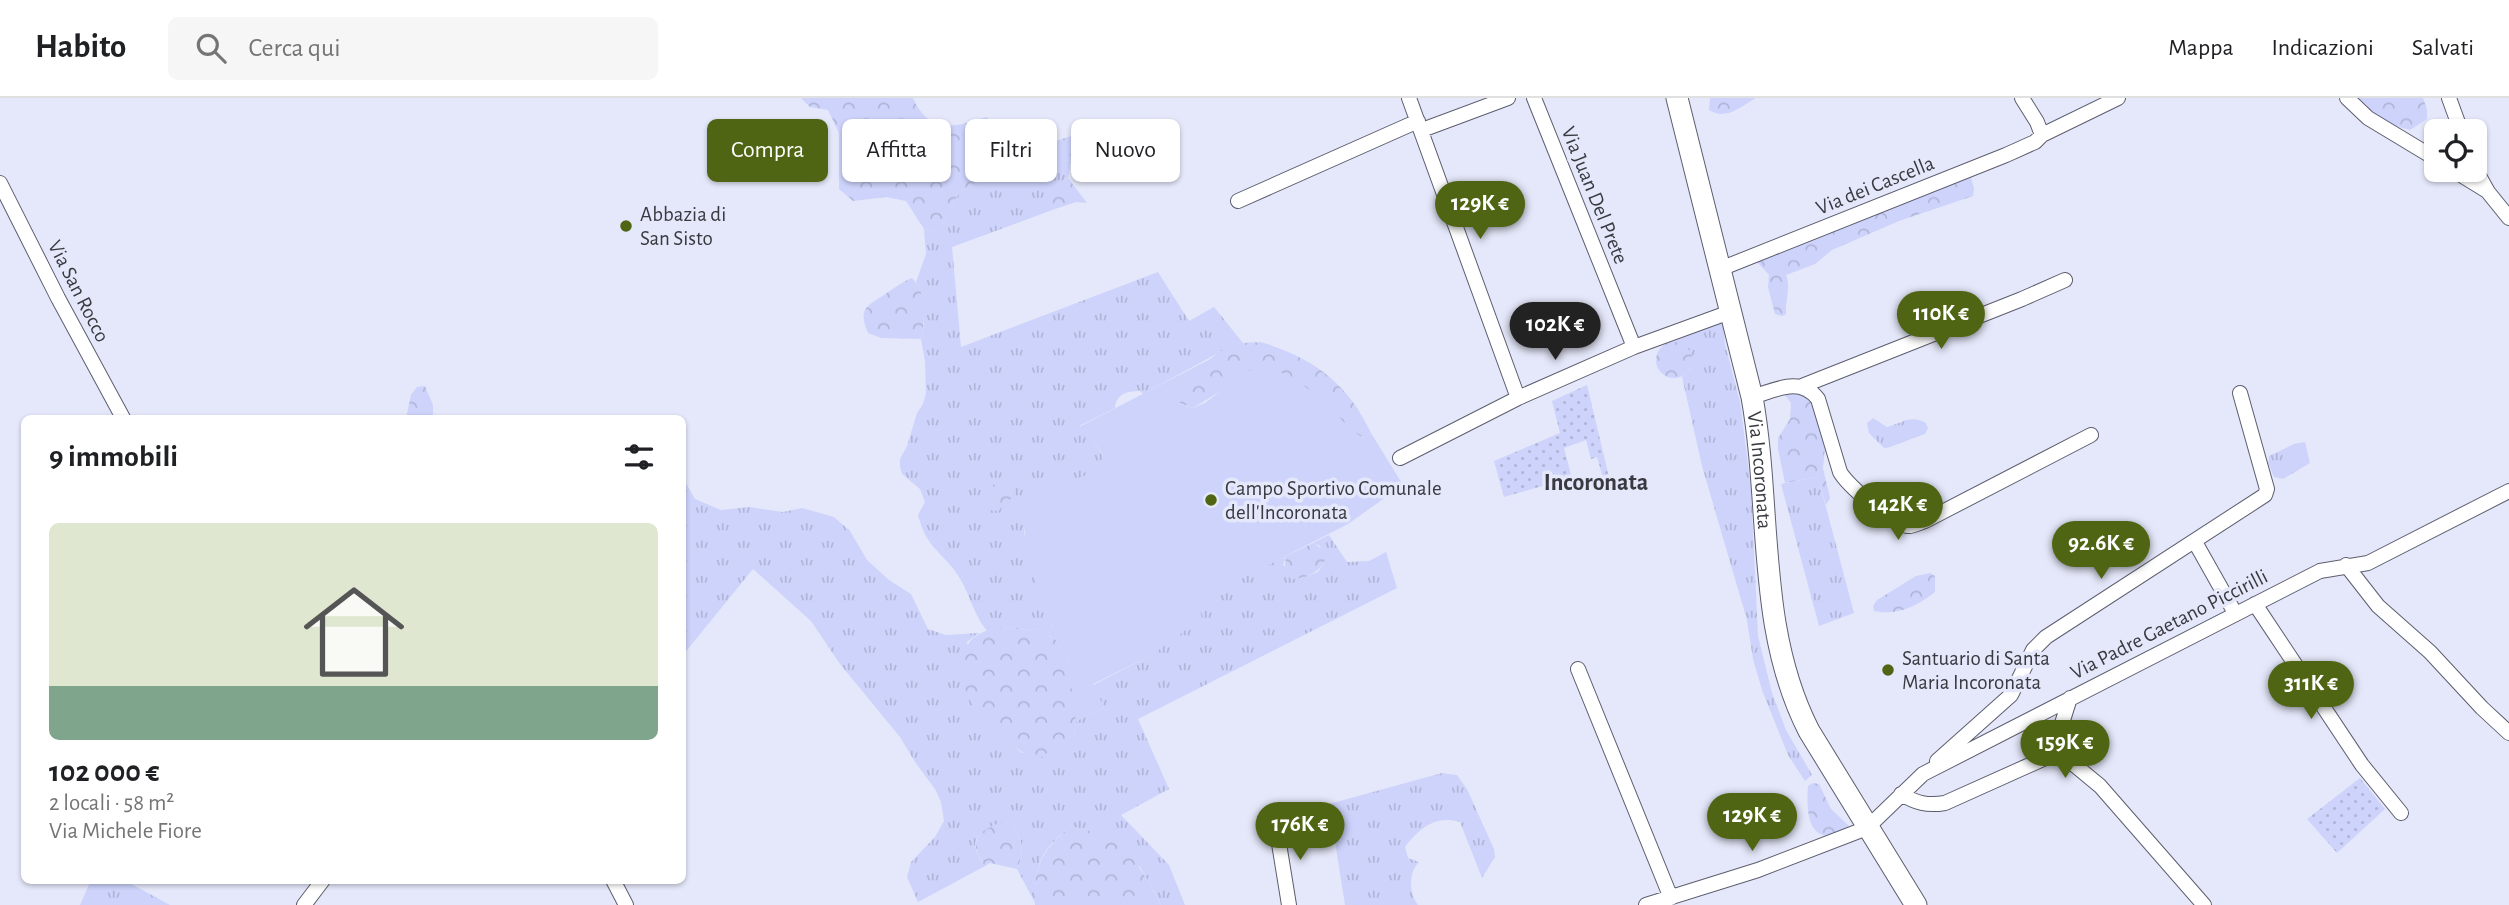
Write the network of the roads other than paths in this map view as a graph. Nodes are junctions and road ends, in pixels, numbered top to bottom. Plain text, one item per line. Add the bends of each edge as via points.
1 (1409, 98) edge
2 (1508, 98) edge
3 (1534, 98) edge
4 (1676, 98) edge
5 (2022, 98) edge
6 (2118, 98) edge
7 (2347, 98) edge
8 (2449, 98) edge
9 (2457, 119) edge
10 (1420, 125) junction
11 (2042, 135) junction
12 (2424, 152) edge
13 (2472, 182) edge
14 (2482, 182) edge
15 (0, 183) edge
16 (2488, 192) junction
17 (1238, 201) dead end
18 (2509, 218) edge
19 (1720, 269) junction
20 (2065, 280) dead end
21 (1730, 312) junction
22 (1634, 347) junction
23 (1802, 386) junction
24 (2240, 393) dead end
25 (1752, 397) junction
26 (1518, 398) junction
27 (121, 415) edge
28 (2091, 435) dead end
29 (1400, 458) dead end
30 (2509, 491) edge
31 (2194, 542) junction
32 (2346, 565) junction
33 (2255, 604) junction
34 (2235, 614) junction
35 (1578, 669) dead end
36 (2070, 698) junction
37 (2509, 733) edge
38 (2052, 755) junction
39 (1923, 774) junction
40 (1901, 794) junction
41 (2401, 813) dead end
42 (1276, 825) dead end
43 (1867, 828) junction
44 (320, 884) edge
45 (614, 884) edge
46 (1671, 898) junction
47 (304, 905) edge
48 (626, 905) edge
49 (1289, 905) edge
50 (1646, 905) edge
51 (1916, 905) edge
52 (2204, 905) edge

1 - 10 street
2 - 10 street
3 - 22 street, Via Juan Del Prete
4 - 19 main road, Via Incoronata
5 - 11 street
6 - 11 street, Via dei Cascella
7 - 12 street via 2368,118
8 - 9 street
10 - 17 street
10 - 26 street
11 - 19 street, Via dei Cascella via 2006,155
13 - 16 street
14 - 16 street
15 - 27 street, Via San Rocco
16 - 18 street
19 - 21 main road, Via Incoronata
20 - 23 street
21 - 22 street
21 - 25 main road, Via Incoronata
22 - 26 street
23 - 25 street
23 - 28 street via 1818,399 1846,482 1896,523 1908,527
24 - 31 street via 2267,489 2265,495
25 - 43 main road, Via Incoronata via 1770,588 1783,669 1809,732
26 - 29 street
30 - 32 street, Via Padre Gaetano Piccirilli via 2368,563
31 - 34 street
31 - 39 street via 2046,637 2033,650 2011,695
32 - 33 street, Via Padre Gaetano Piccirilli via 2320,571
32 - 37 street via 2378,606
33 - 34 street, Via Padre Gaetano Piccirilli
33 - 41 street via 2362,765
34 - 36 street, Via Padre Gaetano Piccirilli
35 - 46 street
36 - 38 street
36 - 39 street, Via Padre Gaetano Piccirilli
38 - 40 street via 1945,803 1915,802
38 - 52 street via 2071,762 2100,786
39 - 40 street, Via Padre Gaetano Piccirilli
40 - 43 street, Via Padre Gaetano Piccirilli
42 - 49 street
43 - 46 street
43 - 51 main road, Via Incoronata
44 - 47 street
45 - 48 street
46 - 50 street

